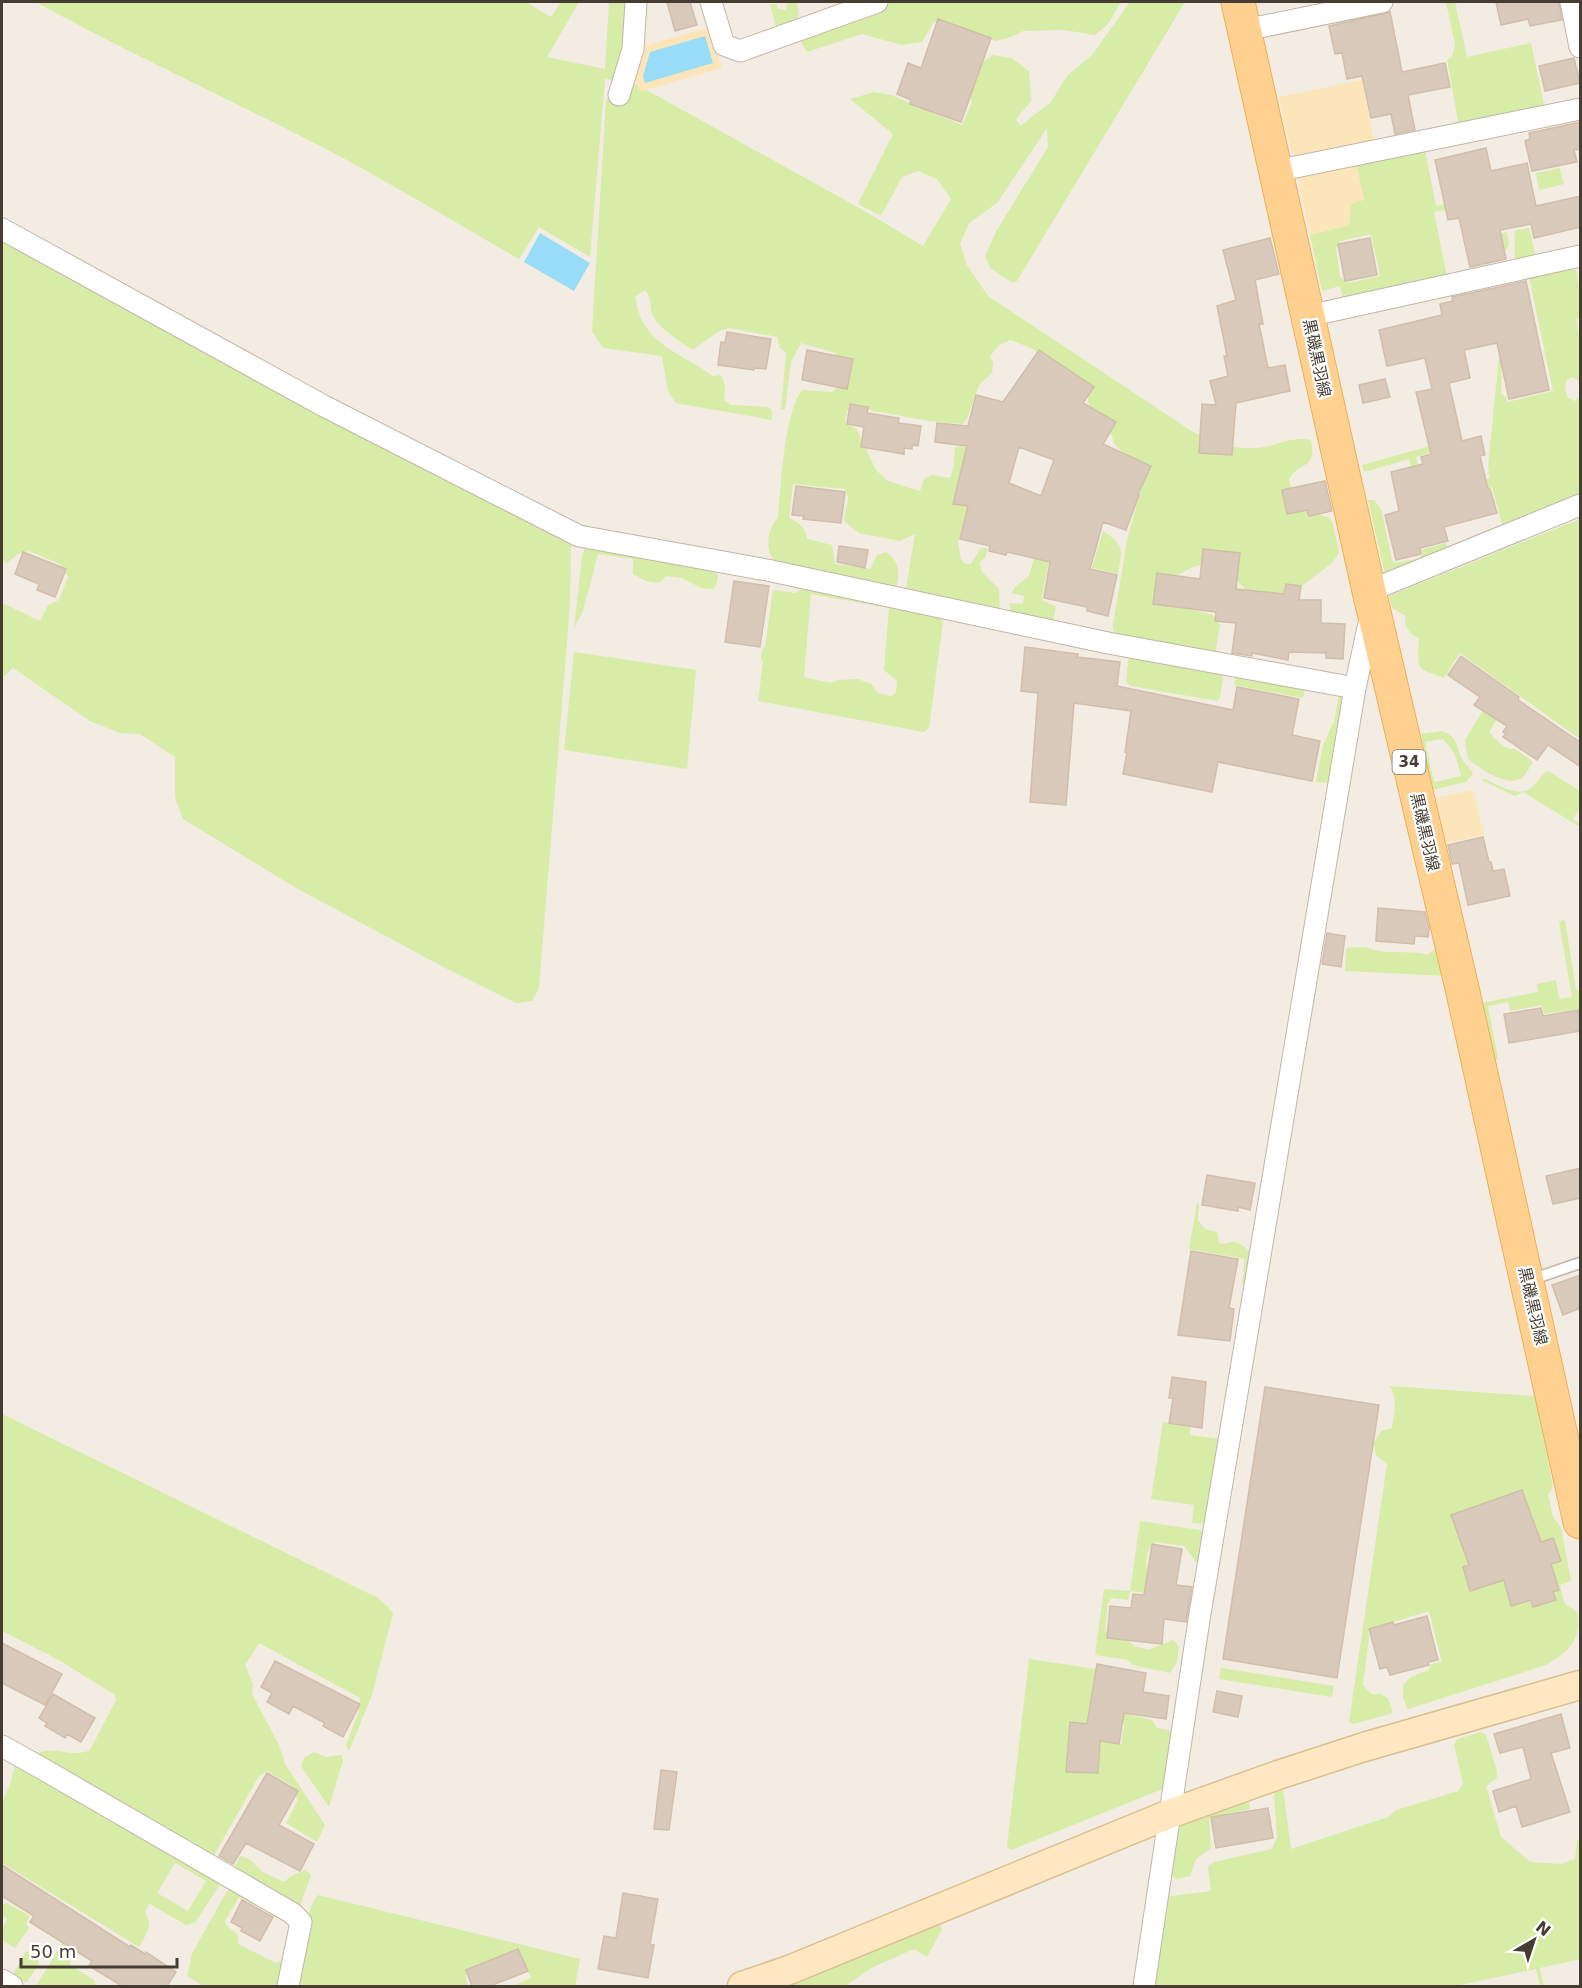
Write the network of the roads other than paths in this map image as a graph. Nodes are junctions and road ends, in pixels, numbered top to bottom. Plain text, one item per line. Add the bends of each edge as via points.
1 (636, 2) edge
2 (711, 2) edge
3 (877, 2) edge
4 (1382, 2) edge
5 (1571, 2) edge
6 (1241, 16) edge
7 (1581, 47) edge
8 (619, 95) dead end
9 (1581, 109) edge
10 (1276, 171) junction
11 (2, 229) edge
12 (1581, 256) edge
13 (1308, 316) junction
14 (1581, 505) edge
15 (1370, 599) junction
16 (1355, 688) junction
17 (1581, 1263) edge
18 (1527, 1281) junction
19 (1581, 1522) edge
20 (1581, 1685) edge
21 (2, 1746) edge
22 (1172, 1813) junction
23 (2, 1980) edge
24 (12, 1986) edge
25 (288, 1986) edge
26 (742, 1986) edge
27 (1144, 1986) edge

1 - 8 street via 633,50
2 - 3 street via 724,45 740,51
4 - 6 street
5 - 7 street
6 - 10 main road, 黒磯黒羽線 / 34
9 - 10 street
10 - 13 main road, 黒磯黒羽線 / 34
11 - 16 street via 324,406 579,536 766,570 1108,644
12 - 13 street
13 - 15 main road, 黒磯黒羽線 / 34
14 - 15 street
15 - 16 street
15 - 18 main road, 黒磯黒羽線 / 34
16 - 22 street via 1199,1620
17 - 18 lane
18 - 19 main road, 黒磯黒羽線 / 34
20 - 22 street via 1364,1747
21 - 25 street via 292,1913 301,1922
22 - 26 street
22 - 27 street
23 - 24 street

